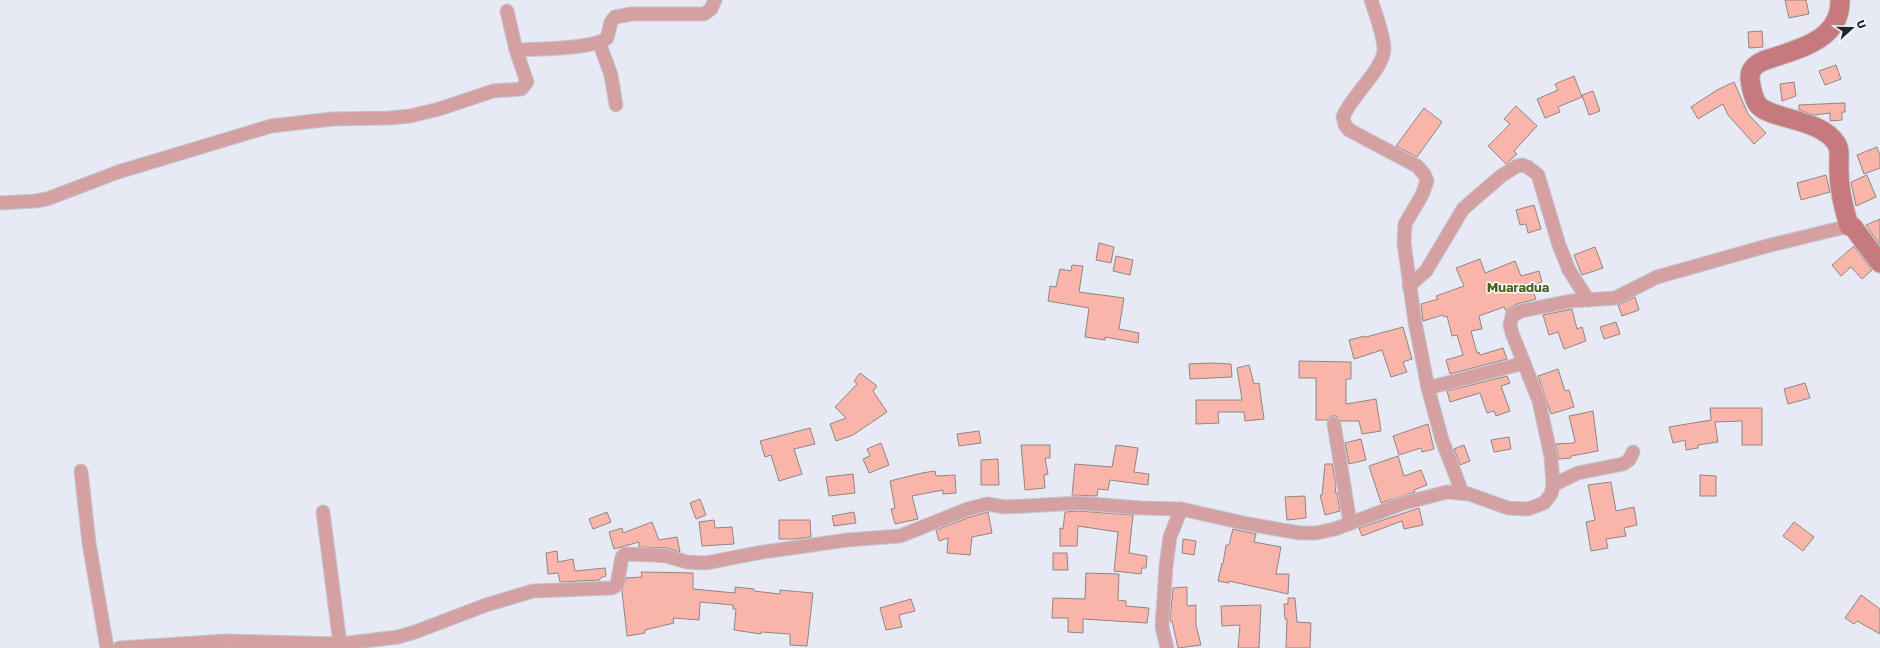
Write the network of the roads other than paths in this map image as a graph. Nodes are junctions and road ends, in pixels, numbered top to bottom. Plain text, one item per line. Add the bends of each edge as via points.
1 (715, 0) edge
2 (1371, 0) edge
3 (1840, 0) edge
4 (507, 11) dead end
5 (600, 42) junction
6 (516, 50) junction
7 (616, 105) dead end
8 (0, 203) edge
9 (1849, 226) junction
10 (1880, 263) edge
11 (1409, 286) junction
12 (1588, 300) junction
13 (1524, 363) junction
14 (1428, 388) junction
15 (1334, 424) dead end
16 (1633, 452) dead end
17 (81, 471) dead end
18 (1553, 485) junction
19 (1462, 492) junction
20 (1181, 509) junction
21 (323, 512) dead end
22 (1350, 523) junction
23 (340, 644) junction
24 (107, 648) edge
25 (119, 648) edge
26 (1167, 648) edge

1 - 5 street via 711,9 704,14 632,14 615,17 606,38
2 - 11 street via 1384,49 1383,58 1355,96 1343,118 1349,130 1417,166 1427,181 1405,224 1404,243
3 - 9 street via 1838,15 1823,37 1808,46 1766,59 1752,70 1750,78 1756,101 1762,109 1818,128 1835,141 1839,150 1839,187
4 - 6 street
5 - 6 street via 561,48
5 - 7 street via 611,75
6 - 8 street via 527,82 521,89 493,91 410,116 332,119 271,126 118,172 47,199
9 - 10 street via 1853,227
9 - 12 street via 1657,277 1614,298
11 - 12 street via 1426,271 1463,208 1501,176 1522,165 1534,170 1538,175 1559,245 1569,270
11 - 14 street
12 - 13 street via 1521,311 1512,316 1510,325
13 - 14 street
13 - 18 street via 1543,414
14 - 19 street via 1442,440
15 - 22 street
16 - 18 street via 1629,460 1623,464 1578,473
17 - 24 street via 89,543
18 - 19 street via 1551,494 1544,503 1519,510
19 - 22 street via 1433,494
20 - 22 street via 1300,533 1316,533
20 - 23 street via 1078,502 1005,506 987,504 968,508 900,536 847,540 706,563 625,554 622,557 620,578 617,585 612,588 533,591 398,637
20 - 26 street via 1170,537 1166,566 1162,627
21 - 23 street
23 - 25 street via 224,641

